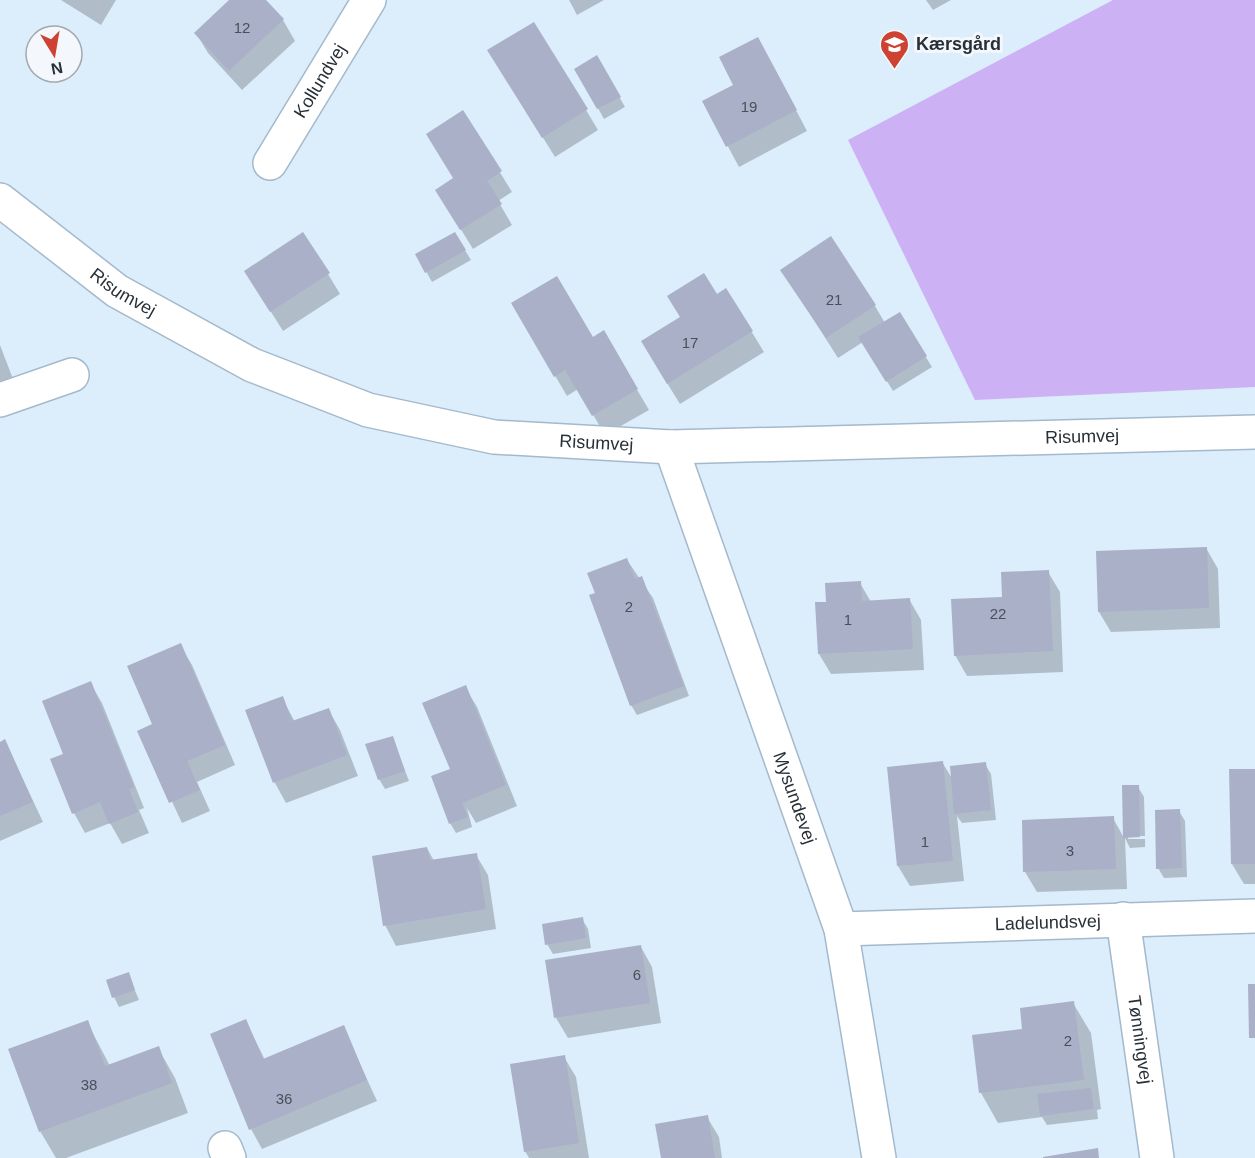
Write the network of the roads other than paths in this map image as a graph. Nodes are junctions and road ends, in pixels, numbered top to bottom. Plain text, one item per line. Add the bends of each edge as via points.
1 (369, 0) edge
2 (270, 163) dead end
3 (0, 200) edge
4 (72, 375) dead end
5 (0, 400) edge
6 (1255, 432) edge
7 (671, 447) junction
8 (1255, 916) edge
9 (1123, 919) junction
10 (841, 929) junction
11 (879, 1158) edge
12 (1157, 1158) edge

1 - 2 street, Kollundvej
3 - 7 street, Risumvej via 117,291 252,364 368,410 494,437
4 - 5 street
6 - 7 street, Risumvej
7 - 10 street, Mysundevej
8 - 9 street, Ladelundsvej
9 - 10 street, Ladelundsvej
9 - 12 street, Tønningvej
10 - 11 street, Mysundevej

